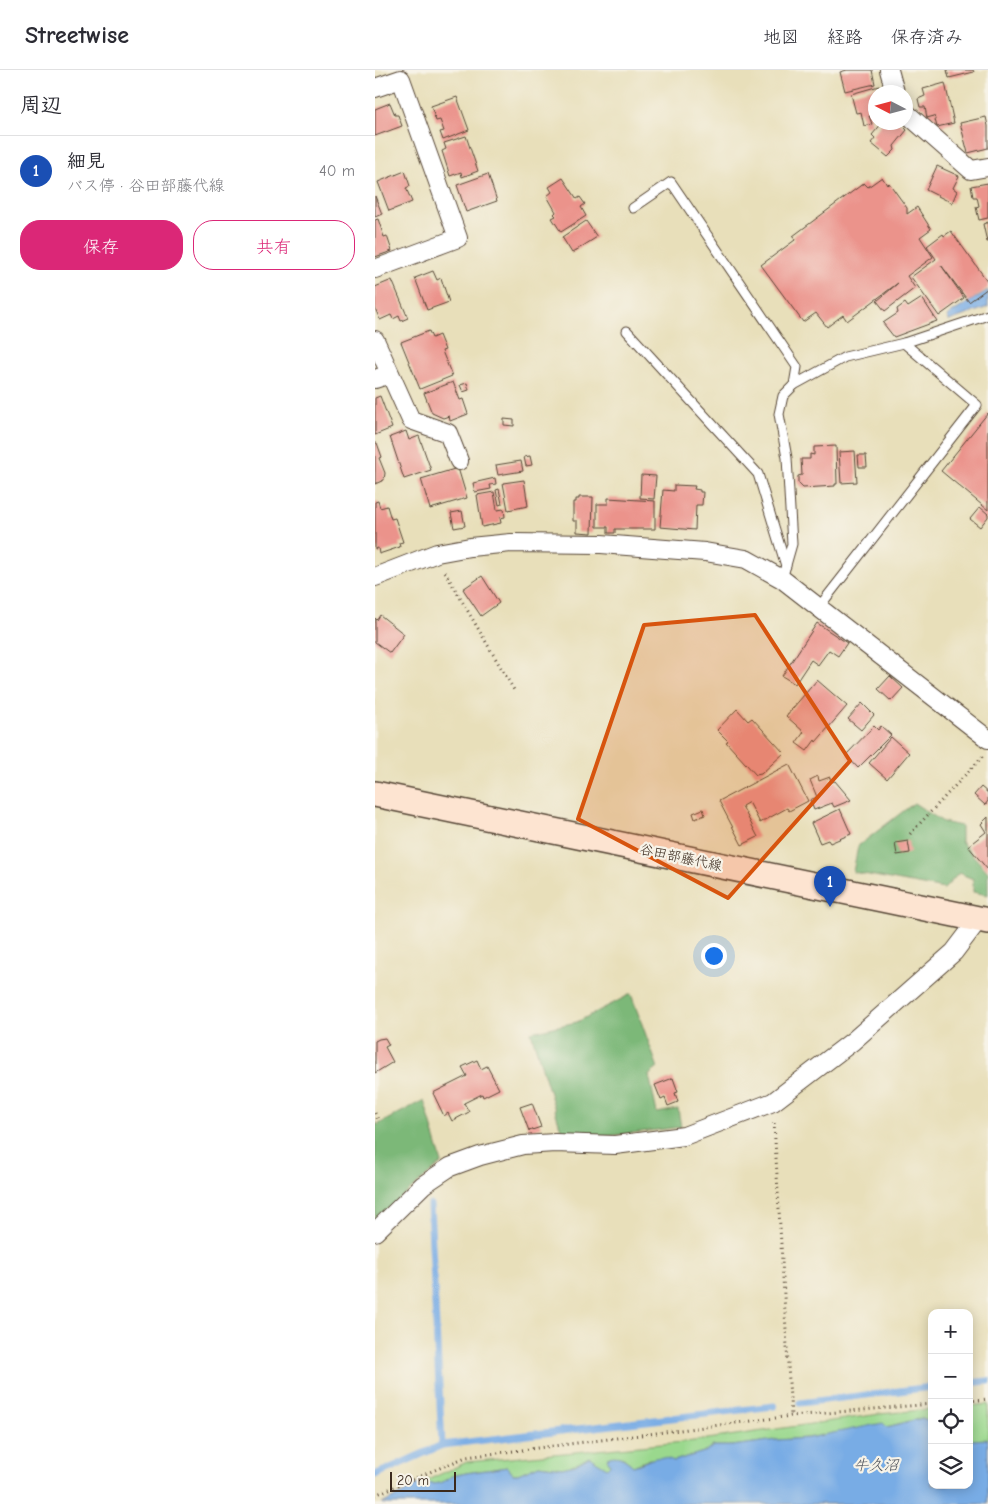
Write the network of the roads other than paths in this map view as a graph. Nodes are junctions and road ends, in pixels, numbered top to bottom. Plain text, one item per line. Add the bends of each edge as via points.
1 (889, 70) edge
2 (893, 85) edge
3 (375, 88) edge
4 (913, 119) edge
5 (988, 166) edge
6 (633, 208) dead end
7 (375, 269) edge
8 (988, 315) edge
9 (627, 330) dead end
10 (375, 340) edge
11 (904, 343) junction
12 (382, 376) edge
13 (794, 385) junction
14 (459, 460) dead end
15 (784, 572) junction
16 (375, 577) edge
17 (819, 607) junction
18 (988, 739) edge
19 (375, 794) edge
20 (983, 920) edge
21 (375, 1232) edge

1 - 2 street
3 - 7 street via 401,79 458,238
4 - 5 street via 971,170
6 - 13 lane via 671,182 797,367
8 - 11 lane
9 - 15 lane via 757,474
10 - 12 street
11 - 13 lane via 845,357
11 - 17 lane via 977,405
12 - 14 street via 411,420 448,433
13 - 15 lane via 783,396 779,414 787,458 793,544
15 - 16 street via 747,559 705,552 601,544 511,543 437,553
15 - 17 street
17 - 18 street
19 - 20 main road, 谷田部藤代線
20 - 21 street via 954,952 853,1041 773,1102 684,1136 615,1145 523,1145 480,1156 450,1167 423,1185

